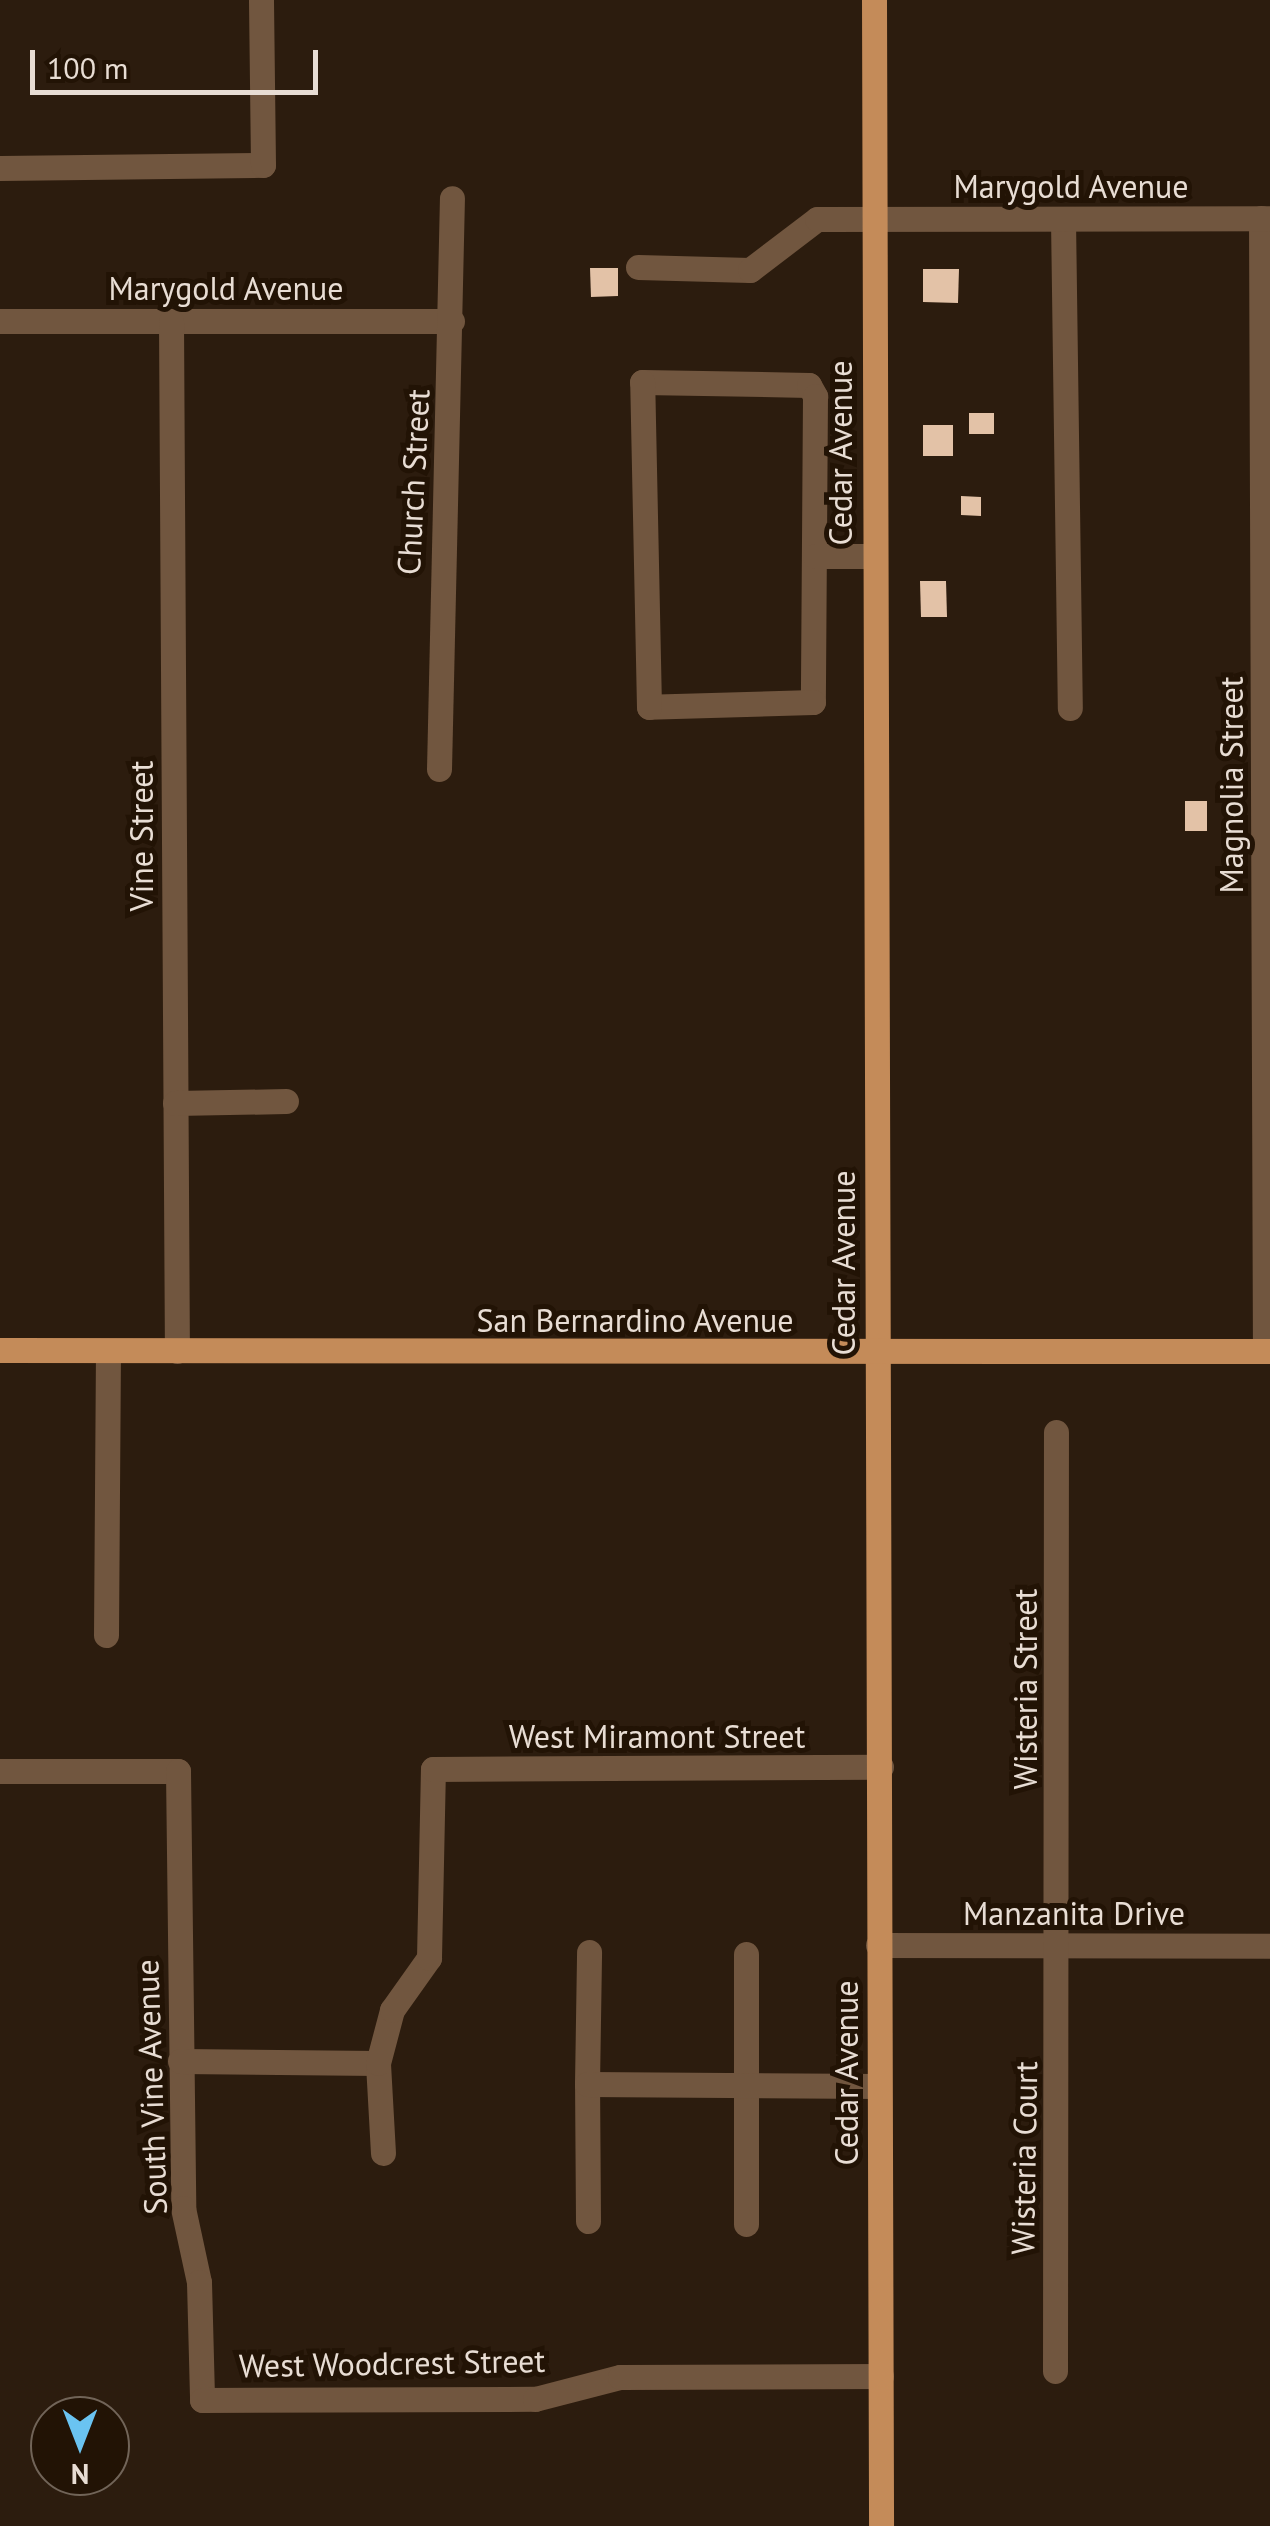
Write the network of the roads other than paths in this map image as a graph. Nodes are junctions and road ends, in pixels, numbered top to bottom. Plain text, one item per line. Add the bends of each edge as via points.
1 (261, 0) edge
2 (874, 0) edge
3 (0, 168) edge
4 (452, 198) dead end
5 (872, 218) junction
6 (1266, 218) edge
7 (1063, 219) junction
8 (638, 267) dead end
9 (0, 321) edge
10 (170, 321) junction
11 (452, 321) junction
12 (815, 556) junction
13 (873, 556) junction
14 (1070, 708) dead end
15 (439, 770) dead end
16 (286, 1101) dead end
17 (175, 1102) junction
18 (0, 1350) edge
19 (108, 1351) junction
20 (177, 1351) junction
21 (1268, 1351) edge
22 (875, 1352) junction
23 (1056, 1432) dead end
24 (106, 1635) dead end
25 (881, 1767) junction
26 (0, 1771) edge
27 (878, 1946) junction
28 (1059, 1946) junction
29 (1270, 1946) edge
30 (589, 1952) dead end
31 (746, 1954) dead end
32 (180, 2061) junction
33 (378, 2062) junction
34 (587, 2084) junction
35 (748, 2085) junction
36 (879, 2086) junction
37 (382, 2153) dead end
38 (588, 2221) dead end
39 (746, 2224) dead end
40 (1055, 2372) dead end
41 (881, 2376) junction
42 (202, 2400) joint
43 (881, 2526) edge

1 - 3 street via 263,164
2 - 5 main road, Cedar Avenue
4 - 11 street, Church Street
5 - 7 street, Marygold Avenue
5 - 8 street, Marygold Avenue via 817,219 750,270
5 - 13 main road, Cedar Avenue
6 - 7 street, Marygold Avenue
6 - 21 street, Magnolia Street
7 - 14 street
9 - 10 street, Marygold Avenue
10 - 11 street, Marygold Avenue
10 - 17 street, Vine Street
11 - 15 street, Church Street
12 - 12 street via 813,702 648,707 642,382 809,386
12 - 13 street
13 - 22 main road, Cedar Avenue
16 - 17 street
17 - 20 street, Vine Street
18 - 19 main road, San Bernardino Avenue
19 - 20 main road, San Bernardino Avenue
19 - 24 street
20 - 22 main road, San Bernardino Avenue
21 - 22 main road, San Bernardino Avenue
22 - 25 main road, Cedar Avenue
23 - 28 street, Wisteria Street
25 - 27 main road, Cedar Avenue
25 - 33 street, West Miramont Street via 433,1769 429,1958 392,2010
26 - 32 street, South Vine Avenue via 178,1771
27 - 28 street, Manzanita Drive
27 - 36 main road, Cedar Avenue
28 - 29 street, Manzanita Drive
28 - 40 street, Wisteria Court
30 - 34 street
31 - 35 street
32 - 33 street
32 - 42 street, South Vine Avenue
33 - 37 street
34 - 35 street
34 - 38 street
35 - 36 street
35 - 39 street
36 - 41 main road, Cedar Avenue
41 - 42 street, West Woodcrest Street via 620,2377 536,2399
41 - 43 main road, Cedar Avenue

